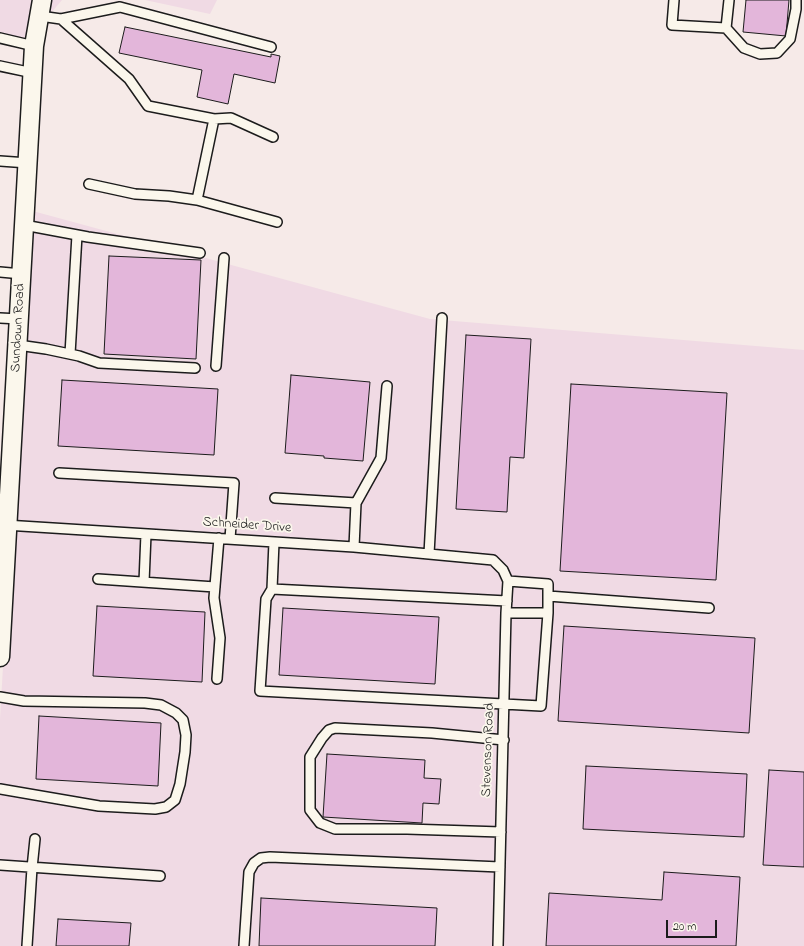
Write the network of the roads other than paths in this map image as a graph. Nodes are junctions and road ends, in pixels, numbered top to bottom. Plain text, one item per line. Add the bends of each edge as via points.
1 (674, 0) edge
2 (728, 0) edge
3 (796, 0) edge
4 (41, 8) edge
5 (61, 19) junction
6 (726, 28) junction
7 (0, 38) edge
8 (34, 46) junction
9 (271, 47) dead end
10 (0, 66) edge
11 (33, 73) junction
12 (214, 119) junction
13 (273, 137) dead end
14 (0, 161) edge
15 (28, 162) junction
16 (90, 184) dead end
17 (197, 200) junction
18 (276, 222) dead end
19 (24, 225) junction
20 (77, 235) junction
21 (200, 253) dead end
22 (224, 258) dead end
23 (0, 272) edge
24 (22, 274) junction
25 (0, 318) edge
26 (442, 318) dead end
27 (19, 319) junction
28 (18, 346) junction
29 (70, 354) junction
30 (216, 366) dead end
31 (196, 368) dead end
32 (387, 386) dead end
33 (59, 473) dead end
34 (275, 498) dead end
35 (356, 503) junction
36 (4, 525) edge
37 (146, 534) junction
38 (219, 538) junction
39 (230, 539) junction
40 (274, 542) junction
41 (354, 547) junction
42 (429, 554) junction
43 (98, 579) dead end
44 (508, 581) junction
45 (144, 582) junction
46 (215, 587) junction
47 (272, 590) junction
48 (548, 596) junction
49 (507, 601) junction
50 (709, 608) dead end
51 (506, 613) junction
52 (548, 614) junction
53 (0, 657) edge
54 (217, 679) dead end
55 (0, 697) edge
56 (504, 704) junction
57 (504, 740) junction
58 (0, 789) edge
59 (501, 832) junction
60 (35, 839) dead end
61 (0, 866) edge
62 (500, 867) junction
63 (32, 868) junction
64 (160, 876) dead end
65 (27, 946) edge
66 (244, 946) edge
67 (498, 946) edge

1 - 6 lane via 672,25
2 - 6 lane
3 - 6 lane via 790,39 777,53 760,54 744,48
4 - 5 lane
4 - 8 street, Sundown Road
5 - 9 lane via 120,7
5 - 12 lane via 128,79 148,106
7 - 8 lane
8 - 11 street, Sundown Road
10 - 11 lane
11 - 15 street, Sundown Road
12 - 13 lane via 231,118
12 - 17 lane
14 - 15 lane
15 - 19 street, Sundown Road
16 - 17 lane via 135,194
17 - 18 lane
19 - 20 lane
19 - 24 street, Sundown Road
20 - 21 lane
20 - 29 lane
22 - 30 lane
23 - 24 lane
24 - 27 street, Sundown Road
25 - 27 lane
26 - 42 lane
27 - 28 street, Sundown Road
28 - 29 lane
28 - 36 street, Sundown Road
29 - 31 lane via 99,363
32 - 35 lane via 381,458
33 - 39 lane via 234,483
34 - 35 lane
35 - 41 lane
36 - 37 lane, Schneider Drive
36 - 53 street, Sundown Road
37 - 38 lane, Schneider Drive
37 - 45 lane
38 - 39 lane, Schneider Drive
38 - 46 lane
39 - 40 lane, Schneider Drive
40 - 41 lane, Schneider Drive
40 - 47 lane
41 - 42 lane, Schneider Drive
42 - 44 lane, Schneider Drive via 493,560 504,570
43 - 45 lane
44 - 48 lane via 548,584
44 - 49 lane, Stevenson Road
45 - 46 lane
46 - 54 lane via 214,598 220,638
47 - 49 lane
47 - 56 lane via 266,599 260,691
48 - 50 lane
48 - 52 lane
49 - 51 lane, Stevenson Road
51 - 52 lane
51 - 56 lane, Stevenson Road
52 - 56 lane via 541,706
55 - 58 lane via 24,701 161,705 183,720 186,735 180,784 175,800 166,807 155,809 99,806
56 - 57 lane, Stevenson Road
57 - 59 lane, Stevenson Road
57 - 59 lane via 335,728 329,730 310,757 310,810 320,823 335,829
59 - 62 lane, Stevenson Road
60 - 63 lane
61 - 63 lane
62 - 66 lane via 261,858 254,863 249,872
62 - 67 lane, Stevenson Road
63 - 64 lane
63 - 65 lane

